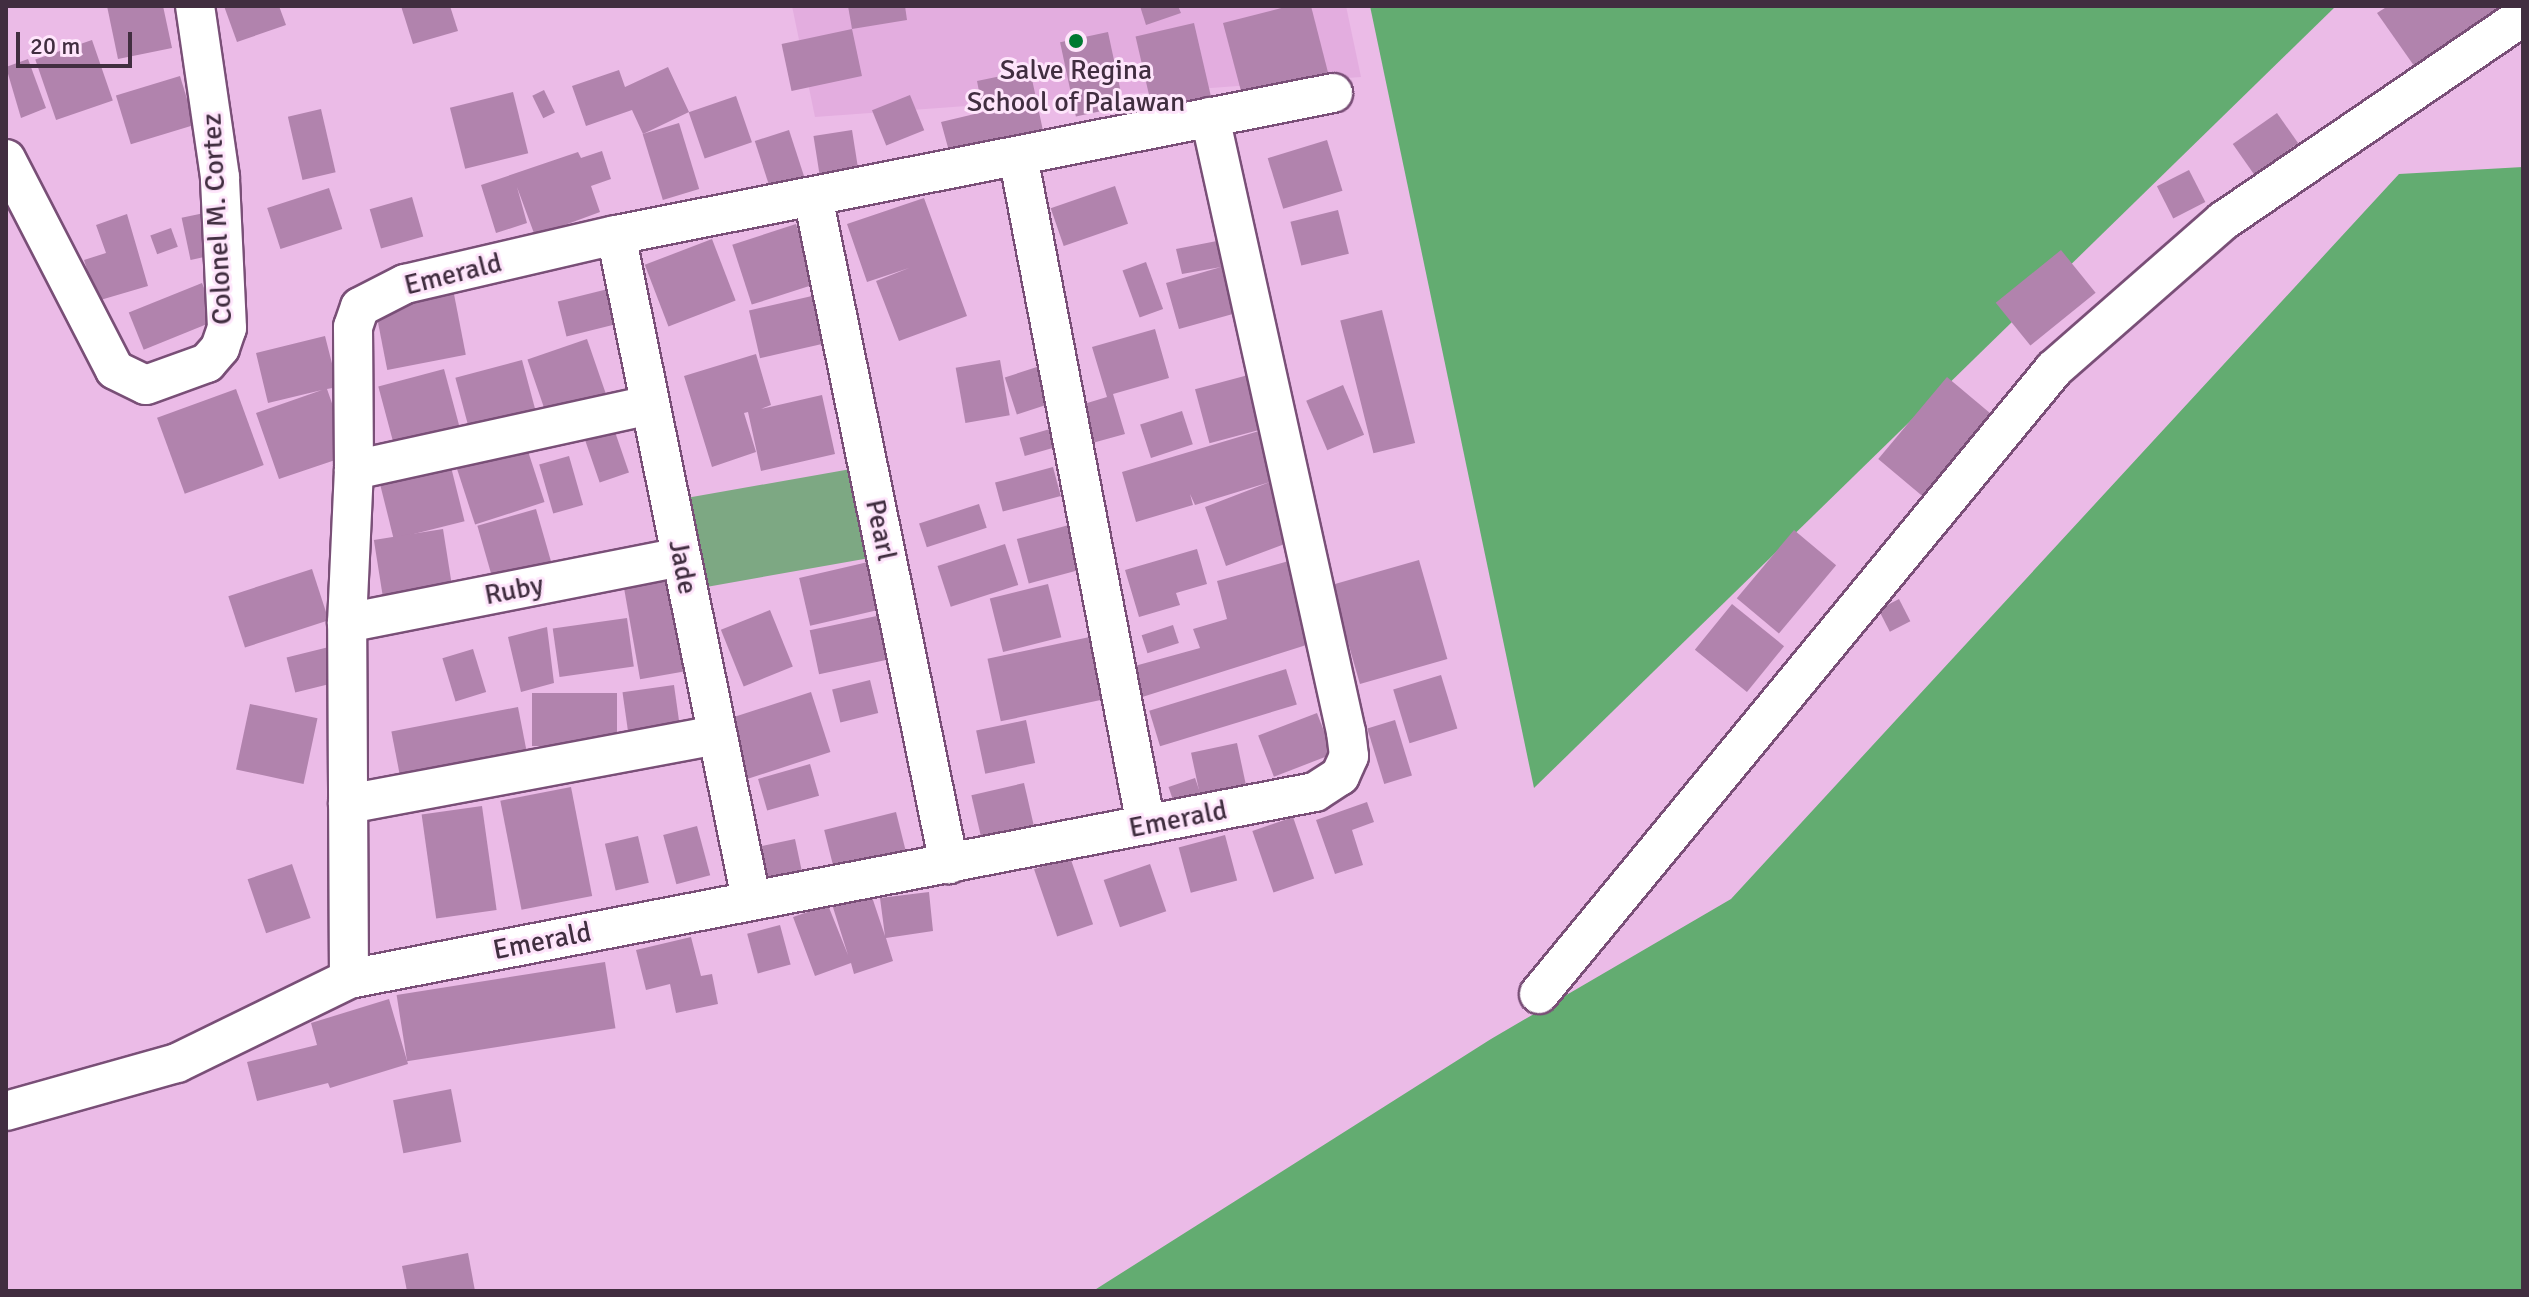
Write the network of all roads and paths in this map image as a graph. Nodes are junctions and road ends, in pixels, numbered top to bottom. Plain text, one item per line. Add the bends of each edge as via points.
1 (195, 6) edge
2 (2523, 16) edge
3 (1333, 93) dead end
4 (1210, 117) junction
5 (1018, 156) junction
6 (6, 159) edge
7 (813, 197) junction
8 (616, 235) junction
9 (650, 405) junction
10 (354, 470) junction
11 (681, 557) junction
12 (347, 623) junction
13 (717, 735) junction
14 (348, 804) junction
15 (1146, 825) junction
16 (949, 864) junction
17 (751, 899) junction
18 (349, 979) junction
19 (1539, 994) dead end
20 (6, 1111) edge

1 - 6 street, Colonel M. Cortez via 220,177 227,328 207,363 146,385 129,381 101,349
2 - 19 street via 2223,221 2054,369
3 - 4 street, Emerald
4 - 5 street, Emerald
4 - 15 street, Emerald via 1349,756 1340,776 1315,792
5 - 7 street, Emerald
5 - 15 street
7 - 8 street, Emerald
7 - 16 street, Pearl
8 - 9 street, Jade
8 - 10 street, Emerald via 405,284 360,307 353,327
9 - 10 street
9 - 11 street, Jade
10 - 12 street, Emerald
11 - 12 street, Ruby
11 - 13 street, Jade
12 - 14 street, Emerald
13 - 14 street
13 - 17 street, Jade
14 - 18 street, Emerald
15 - 16 street, Emerald
16 - 17 street, Emerald
17 - 18 street, Emerald
18 - 20 street, Emerald via 177,1063

